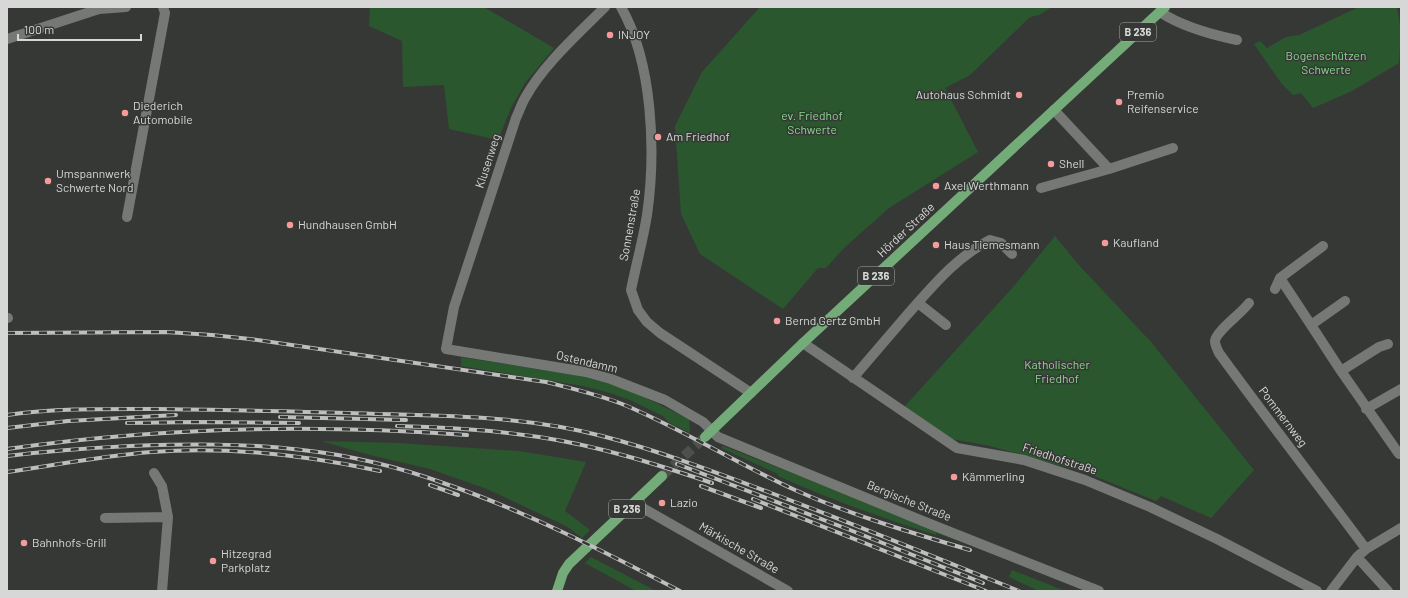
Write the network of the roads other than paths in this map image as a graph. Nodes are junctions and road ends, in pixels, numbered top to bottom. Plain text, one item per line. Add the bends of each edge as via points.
1 (126, 7) edge
2 (163, 7) edge
3 (605, 7) edge
4 (621, 7) edge
5 (1162, 9) edge
6 (7, 39) edge
7 (1237, 40) dead end
8 (1054, 110) junction
9 (1173, 148) dead end
10 (1109, 169) junction
11 (1041, 188) dead end
12 (127, 217) dead end
13 (1323, 246) dead end
14 (1012, 254) dead end
15 (1280, 278) junction
16 (1275, 289) dead end
17 (1345, 301) dead end
18 (918, 303) junction
19 (1249, 303) dead end
20 (946, 324) dead end
21 (1311, 325) junction
22 (803, 343) junction
23 (1388, 344) dead end
24 (446, 349) joint
25 (1341, 371) junction
26 (853, 378) junction
27 (1401, 389) edge
28 (750, 394) junction
29 (1366, 409) junction
30 (708, 434) junction
31 (1400, 455) edge
32 (154, 473) dead end
33 (662, 476) tunnel mouth
34 (634, 503) junction
35 (168, 517) junction
36 (105, 518) dead end
37 (1401, 528) edge
38 (1366, 549) junction
39 (1357, 557) junction
40 (162, 591) edge
41 (557, 591) edge
42 (788, 591) edge
43 (1099, 591) edge
44 (1317, 591) edge
45 (1331, 591) edge
46 (1388, 591) edge

1 - 6 street via 99,9
2 - 12 street via 165,13
3 - 24 street, Klusenweg via 567,45 538,78 525,98 516,118 454,307
4 - 28 street, Sonnenstraße via 637,40 643,64 651,136 647,214 631,290 634,300 642,316 660,333
5 - 7 street, Hörder Straße via 1172,20
5 - 8 main road, Hörder Straße / B 236
8 - 10 street
8 - 22 main road, Hörder Straße / B 236
9 - 10 street
10 - 11 street
13 - 15 street
14 - 18 street via 1001,243 990,240 978,246 952,266
15 - 16 street
15 - 21 street
17 - 21 street
18 - 20 street
18 - 26 street
19 - 38 street, Pommernweg via 1216,336 1219,353
21 - 25 street
22 - 26 street, Friedhofstraße
22 - 28 main road, Hörder Straße / B 236
23 - 25 street
24 - 30 street, Ostendamm via 586,372 611,379 665,400 703,422
25 - 29 street
26 - 44 street, Friedhofstraße via 957,448 1024,460 1085,480 1150,506
27 - 29 street
28 - 30 main road, Hörder Straße / B 236
29 - 31 street
30 - 43 street, Bergische Straße
32 - 35 street via 162,486
33 - 34 main road, B 236
34 - 41 main road, B 236 via 569,564
34 - 42 street, Märkische Straße
35 - 36 street
35 - 40 street
37 - 38 street
38 - 39 street
39 - 45 street
39 - 46 street

